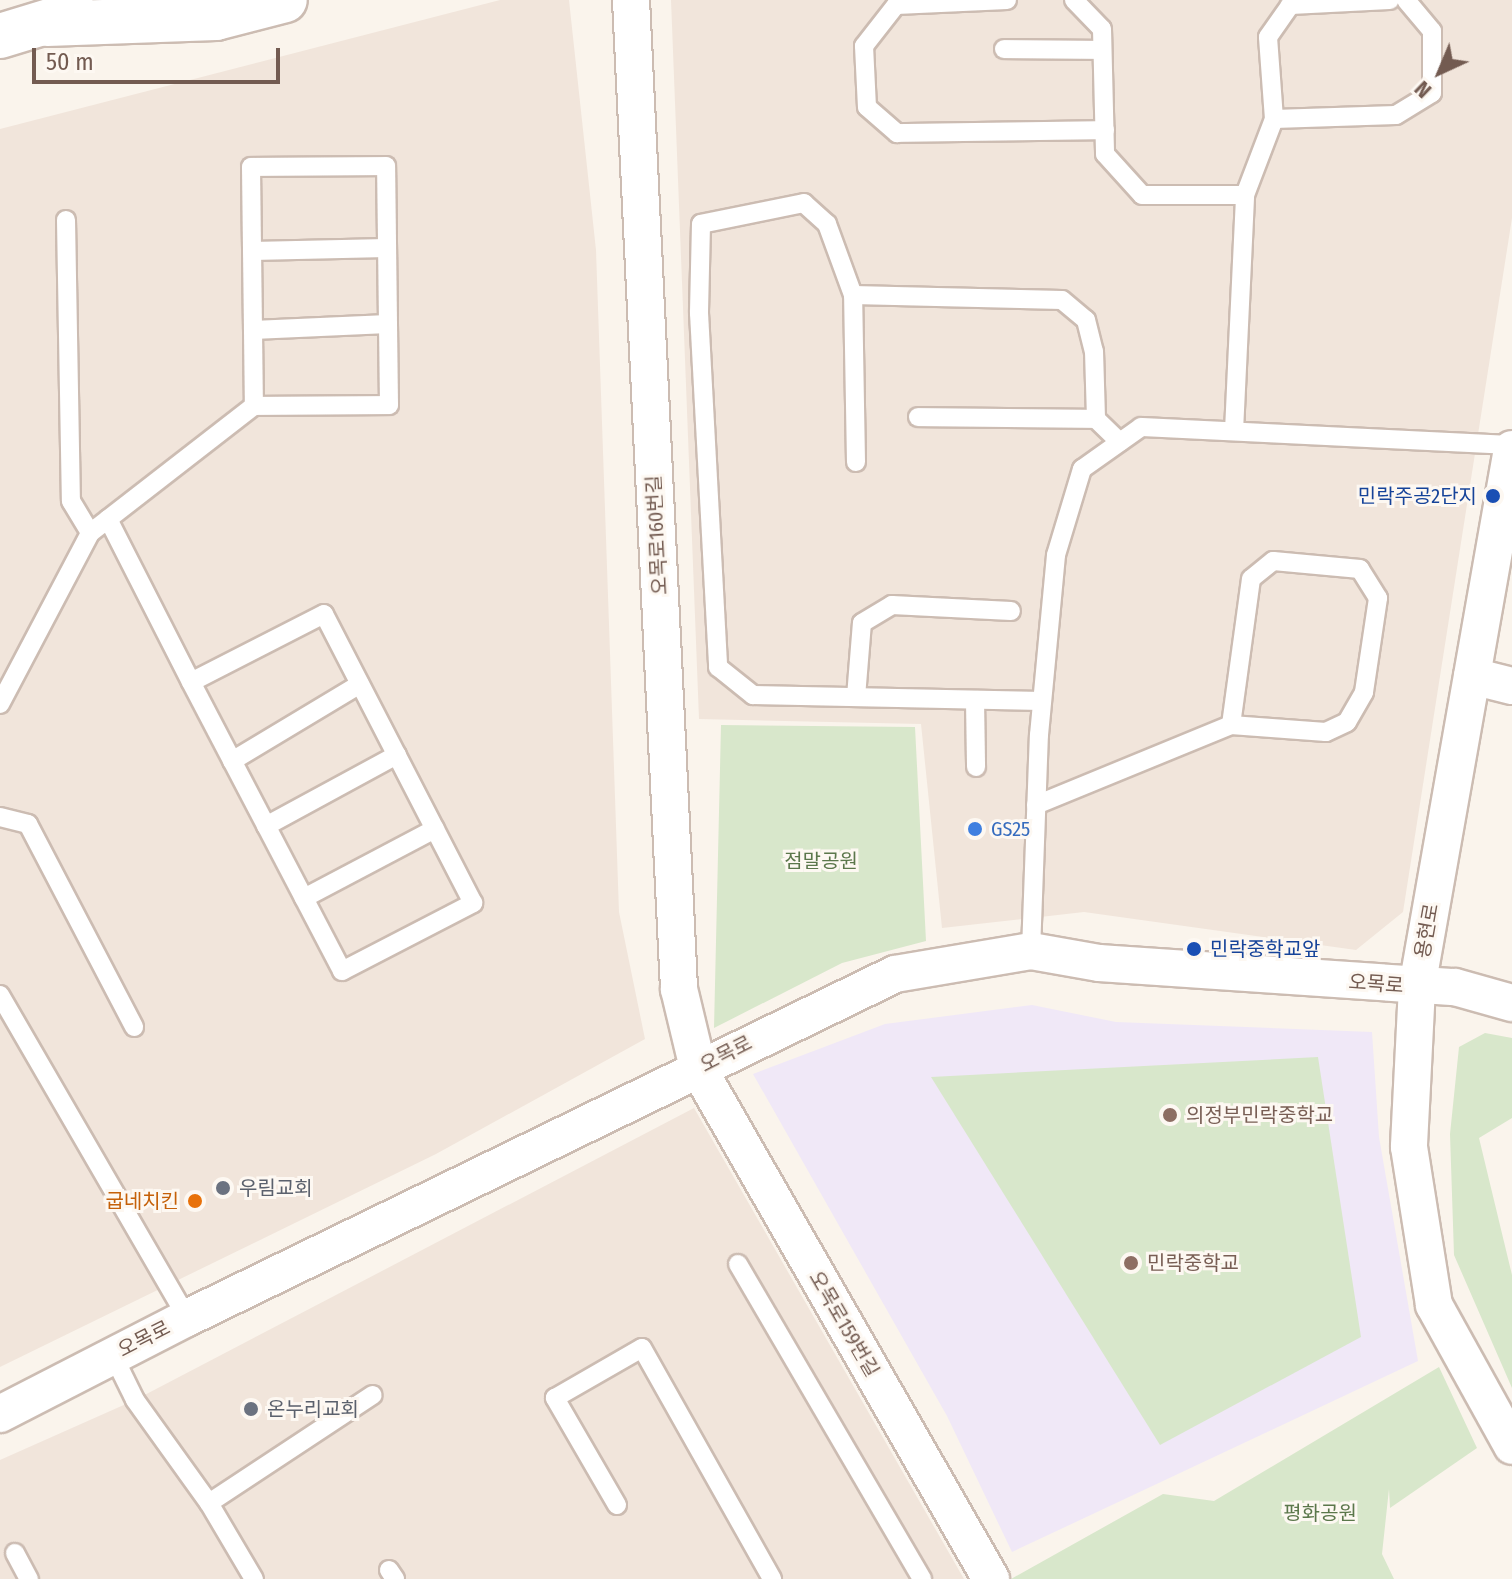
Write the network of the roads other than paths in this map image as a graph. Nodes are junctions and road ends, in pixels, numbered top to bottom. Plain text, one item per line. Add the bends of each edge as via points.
1 (107, 0) edge
2 (285, 0) edge
3 (631, 0) edge
4 (1007, 0) edge
5 (1074, 0) edge
6 (1390, 0) edge
7 (1406, 0) edge
8 (47, 24) junction
9 (0, 36) edge
10 (1004, 49) dead end
11 (1101, 50) junction
12 (1274, 119) junction
13 (1105, 130) junction
14 (1245, 195) junction
15 (66, 220) dead end
16 (387, 248) junction
17 (252, 251) junction
18 (853, 295) junction
19 (388, 324) junction
20 (253, 330) junction
21 (254, 406) junction
22 (918, 417) dead end
23 (1096, 419) junction
24 (1234, 431) junction
25 (1120, 442) junction
26 (1512, 447) edge
27 (856, 462) dead end
28 (108, 519) junction
29 (90, 533) junction
30 (1011, 611) dead end
31 (1472, 676) junction
32 (191, 682) junction
33 (360, 684) junction
34 (1512, 686) edge
35 (856, 697) junction
36 (975, 700) junction
37 (1042, 701) junction
38 (0, 704) edge
39 (1231, 725) junction
40 (397, 755) junction
41 (232, 761) junction
42 (976, 767) dead end
43 (1036, 805) junction
44 (0, 817) edge
45 (266, 826) junction
46 (435, 829) junction
47 (304, 898) junction
48 (1031, 951) junction
49 (1417, 987) junction
50 (0, 995) edge
51 (1512, 1003) edge
52 (134, 1027) dead end
53 (698, 1068) junction
54 (738, 1264) dead end
55 (187, 1318) junction
56 (113, 1355) junction
57 (373, 1395) dead end
58 (0, 1414) edge
59 (1512, 1446) edge
60 (209, 1503) junction
61 (617, 1505) dead end
62 (15, 1553) dead end
63 (29, 1579) edge
64 (254, 1579) edge
65 (772, 1579) edge
66 (922, 1579) edge
67 (991, 1579) edge

1 - 8 main road
2 - 8 main road via 216,18
3 - 53 street, 오목로160번길 via 679,989
4 - 13 lane via 896,5 864,46 867,107 897,133
5 - 11 lane via 1102,29
6 - 12 lane via 1290,5 1268,37
7 - 12 lane via 1432,31 1432,93 1396,115
8 - 9 main road
10 - 11 lane
11 - 13 lane
12 - 14 lane
13 - 14 lane via 1105,154 1142,195
14 - 24 lane
15 - 29 lane via 71,501
16 - 17 lane
16 - 17 lane via 386,166 251,167
16 - 19 lane
17 - 20 lane
18 - 23 lane via 1062,300 1086,320 1094,351
18 - 27 lane
18 - 35 lane via 827,224 804,203 701,224 699,313 718,667 753,695
19 - 20 lane
19 - 21 lane via 389,405
20 - 21 lane
21 - 28 lane
22 - 23 lane
23 - 25 lane
24 - 25 lane via 1141,427
24 - 26 lane
25 - 37 lane via 1082,469 1060,541
26 - 31 street, 용현로
28 - 29 lane
28 - 32 lane
29 - 38 lane
30 - 35 lane via 892,605 862,623
31 - 34 street
31 - 49 street, 용현로
32 - 33 lane via 324,614
32 - 41 lane
33 - 40 lane
33 - 41 lane
35 - 36 lane
36 - 37 lane
36 - 42 lane
37 - 43 lane
39 - 39 lane via 1326,732 1347,722 1364,692 1378,598 1360,569 1273,561 1251,579
39 - 43 lane
40 - 45 lane
40 - 46 lane
41 - 45 lane
43 - 48 lane
44 - 52 lane via 28,824
45 - 47 lane
46 - 47 lane
46 - 47 lane via 473,903 342,971
48 - 49 street, 오목로 via 1099,963
48 - 53 street, 오목로 via 895,974
49 - 51 street, 오목로 via 1455,987
49 - 59 street, 용현로 via 1409,1147 1434,1305
50 - 55 lane
53 - 55 street, 오목로
53 - 67 street, 오목로159번길
54 - 66 lane
55 - 56 street, 오목로
56 - 58 street, 오목로
56 - 60 lane via 135,1400
57 - 60 lane
60 - 64 lane
61 - 65 lane via 555,1398 642,1348
62 - 63 lane

